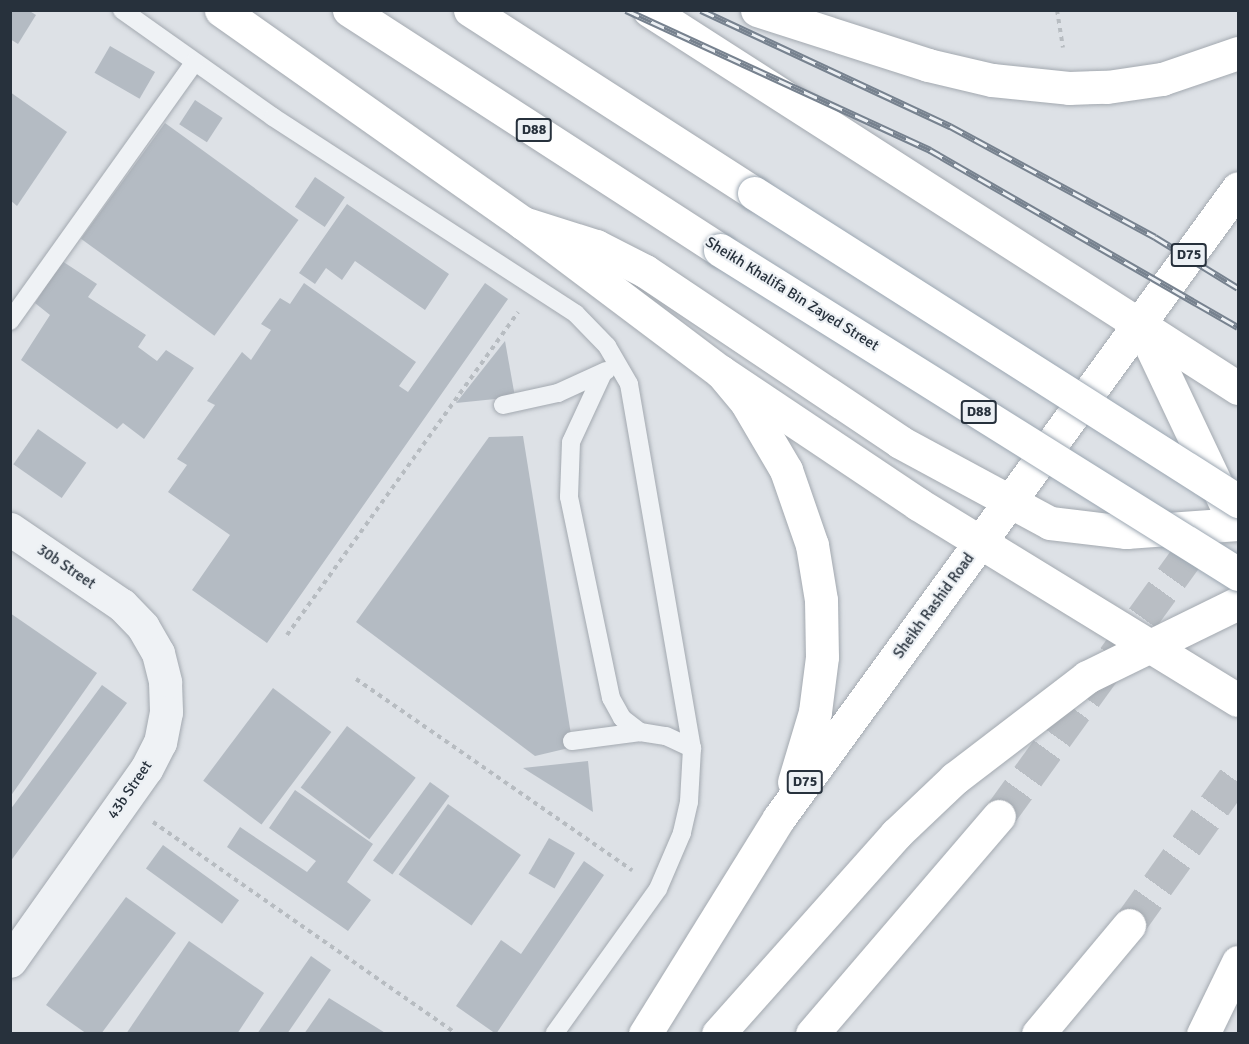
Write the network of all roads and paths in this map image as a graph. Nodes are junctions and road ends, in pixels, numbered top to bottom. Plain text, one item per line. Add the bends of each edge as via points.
1 (122, 10) edge
2 (221, 10) edge
3 (349, 10) edge
4 (470, 10) edge
5 (649, 10) edge
6 (758, 10) edge
7 (1239, 54) edge
8 (194, 63) junction
9 (1239, 188) edge
10 (523, 224) junction
11 (536, 286) junction
12 (10, 321) edge
13 (1140, 323) junction
14 (611, 369) junction
15 (721, 372) junction
16 (1239, 388) edge
17 (503, 405) dead end
18 (1009, 503) junction
19 (1237, 522) edge
20 (10, 529) edge
21 (981, 542) junction
22 (1239, 574) edge
23 (1239, 603) edge
24 (122, 605) joint
25 (287, 635) dead end
26 (1151, 647) junction
27 (356, 679) dead end
28 (1239, 700) edge
29 (640, 732) junction
30 (572, 741) dead end
31 (692, 748) junction
32 (123, 801) junction
33 (999, 816) tunnel mouth
34 (779, 818) junction
35 (658, 889) junction
36 (1129, 925) tunnel mouth
37 (10, 961) edge
38 (1239, 962) edge
39 (457, 1034) edge
40 (554, 1034) edge
41 (645, 1034) edge
42 (718, 1034) edge
43 (812, 1034) edge
44 (1038, 1034) edge
45 (1203, 1034) edge

1 - 8 lane
2 - 10 main road
3 - 22 main road, Sheikh Khalifa Bin Zayed Street / D88, bridge via 720,250
4 - 19 main road, bridge
5 - 13 main road
6 - 7 main road via 928,66 992,80 1069,88 1162,79
8 - 11 lane
8 - 12 lane
9 - 13 main road, Sheikh Rashid Road / D75
10 - 15 main road
10 - 18 main road via 596,246 645,271 900,442
11 - 14 lane via 576,314 607,346
11 - 25 path
13 - 16 main road
13 - 18 main road, Sheikh Rashid Road / D75
13 - 19 main road
14 - 17 lane via 558,393
14 - 29 lane via 577,425 567,479 611,698 622,718
14 - 31 lane via 635,405
15 - 21 main road
15 - 34 main road via 746,402 786,470 812,545 821,600 822,657 815,712 800,766
18 - 19 main road via 1050,523 1085,529 1126,532
18 - 21 main road, Sheikh Rashid Road / D75
20 - 24 street, 30b Street
21 - 26 main road
21 - 34 main road, Sheikh Rashid Road / D75
23 - 26 main road
24 - 32 street, 43b Street via 158,653 165,682 166,712 160,742
26 - 28 main road
26 - 42 main road via 1087,677 956,778 896,834
27 - 35 path
29 - 30 lane
29 - 31 lane via 666,736
31 - 35 lane via 689,802 682,833
32 - 37 street, 43b Street
32 - 39 path
33 - 43 main road
34 - 41 main road, Sheikh Rashid Road / D75
35 - 40 lane
36 - 44 main road
38 - 45 main road

